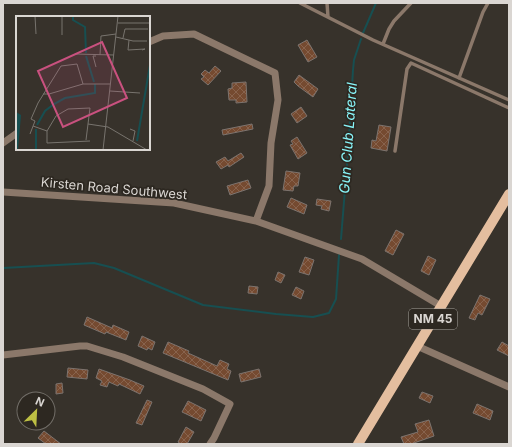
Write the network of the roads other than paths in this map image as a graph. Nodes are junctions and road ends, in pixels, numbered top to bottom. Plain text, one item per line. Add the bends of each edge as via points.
1 (300, 3) edge
2 (327, 3) edge
3 (411, 3) edge
4 (488, 3) edge
5 (328, 17) junction
6 (150, 42) edge
7 (382, 44) junction
8 (459, 78) junction
9 (509, 100) edge
10 (509, 108) edge
11 (16, 134) edge
12 (3, 143) edge
13 (396, 151) dead end
14 (3, 192) edge
15 (509, 194) edge
16 (256, 221) junction
17 (441, 306) junction
18 (417, 346) junction
19 (3, 355) edge
20 (509, 386) edge
21 (210, 444) edge
22 (358, 444) edge

1 - 5 lane
2 - 5 lane
3 - 7 lane via 394,21
4 - 8 lane
5 - 7 lane
6 - 16 street via 163,36 194,34 275,73 278,100 271,143 269,186
7 - 8 lane
8 - 9 lane
10 - 13 lane via 411,63 407,69
11 - 12 street
14 - 16 street, Kirsten Road Southwest via 174,202
15 - 17 main road, NM 45
16 - 17 street, Kirsten Road Southwest via 362,259
17 - 18 main road, NM 45
18 - 20 street
18 - 22 main road, NM 45
19 - 21 street via 87,346 124,357 203,389 230,404

